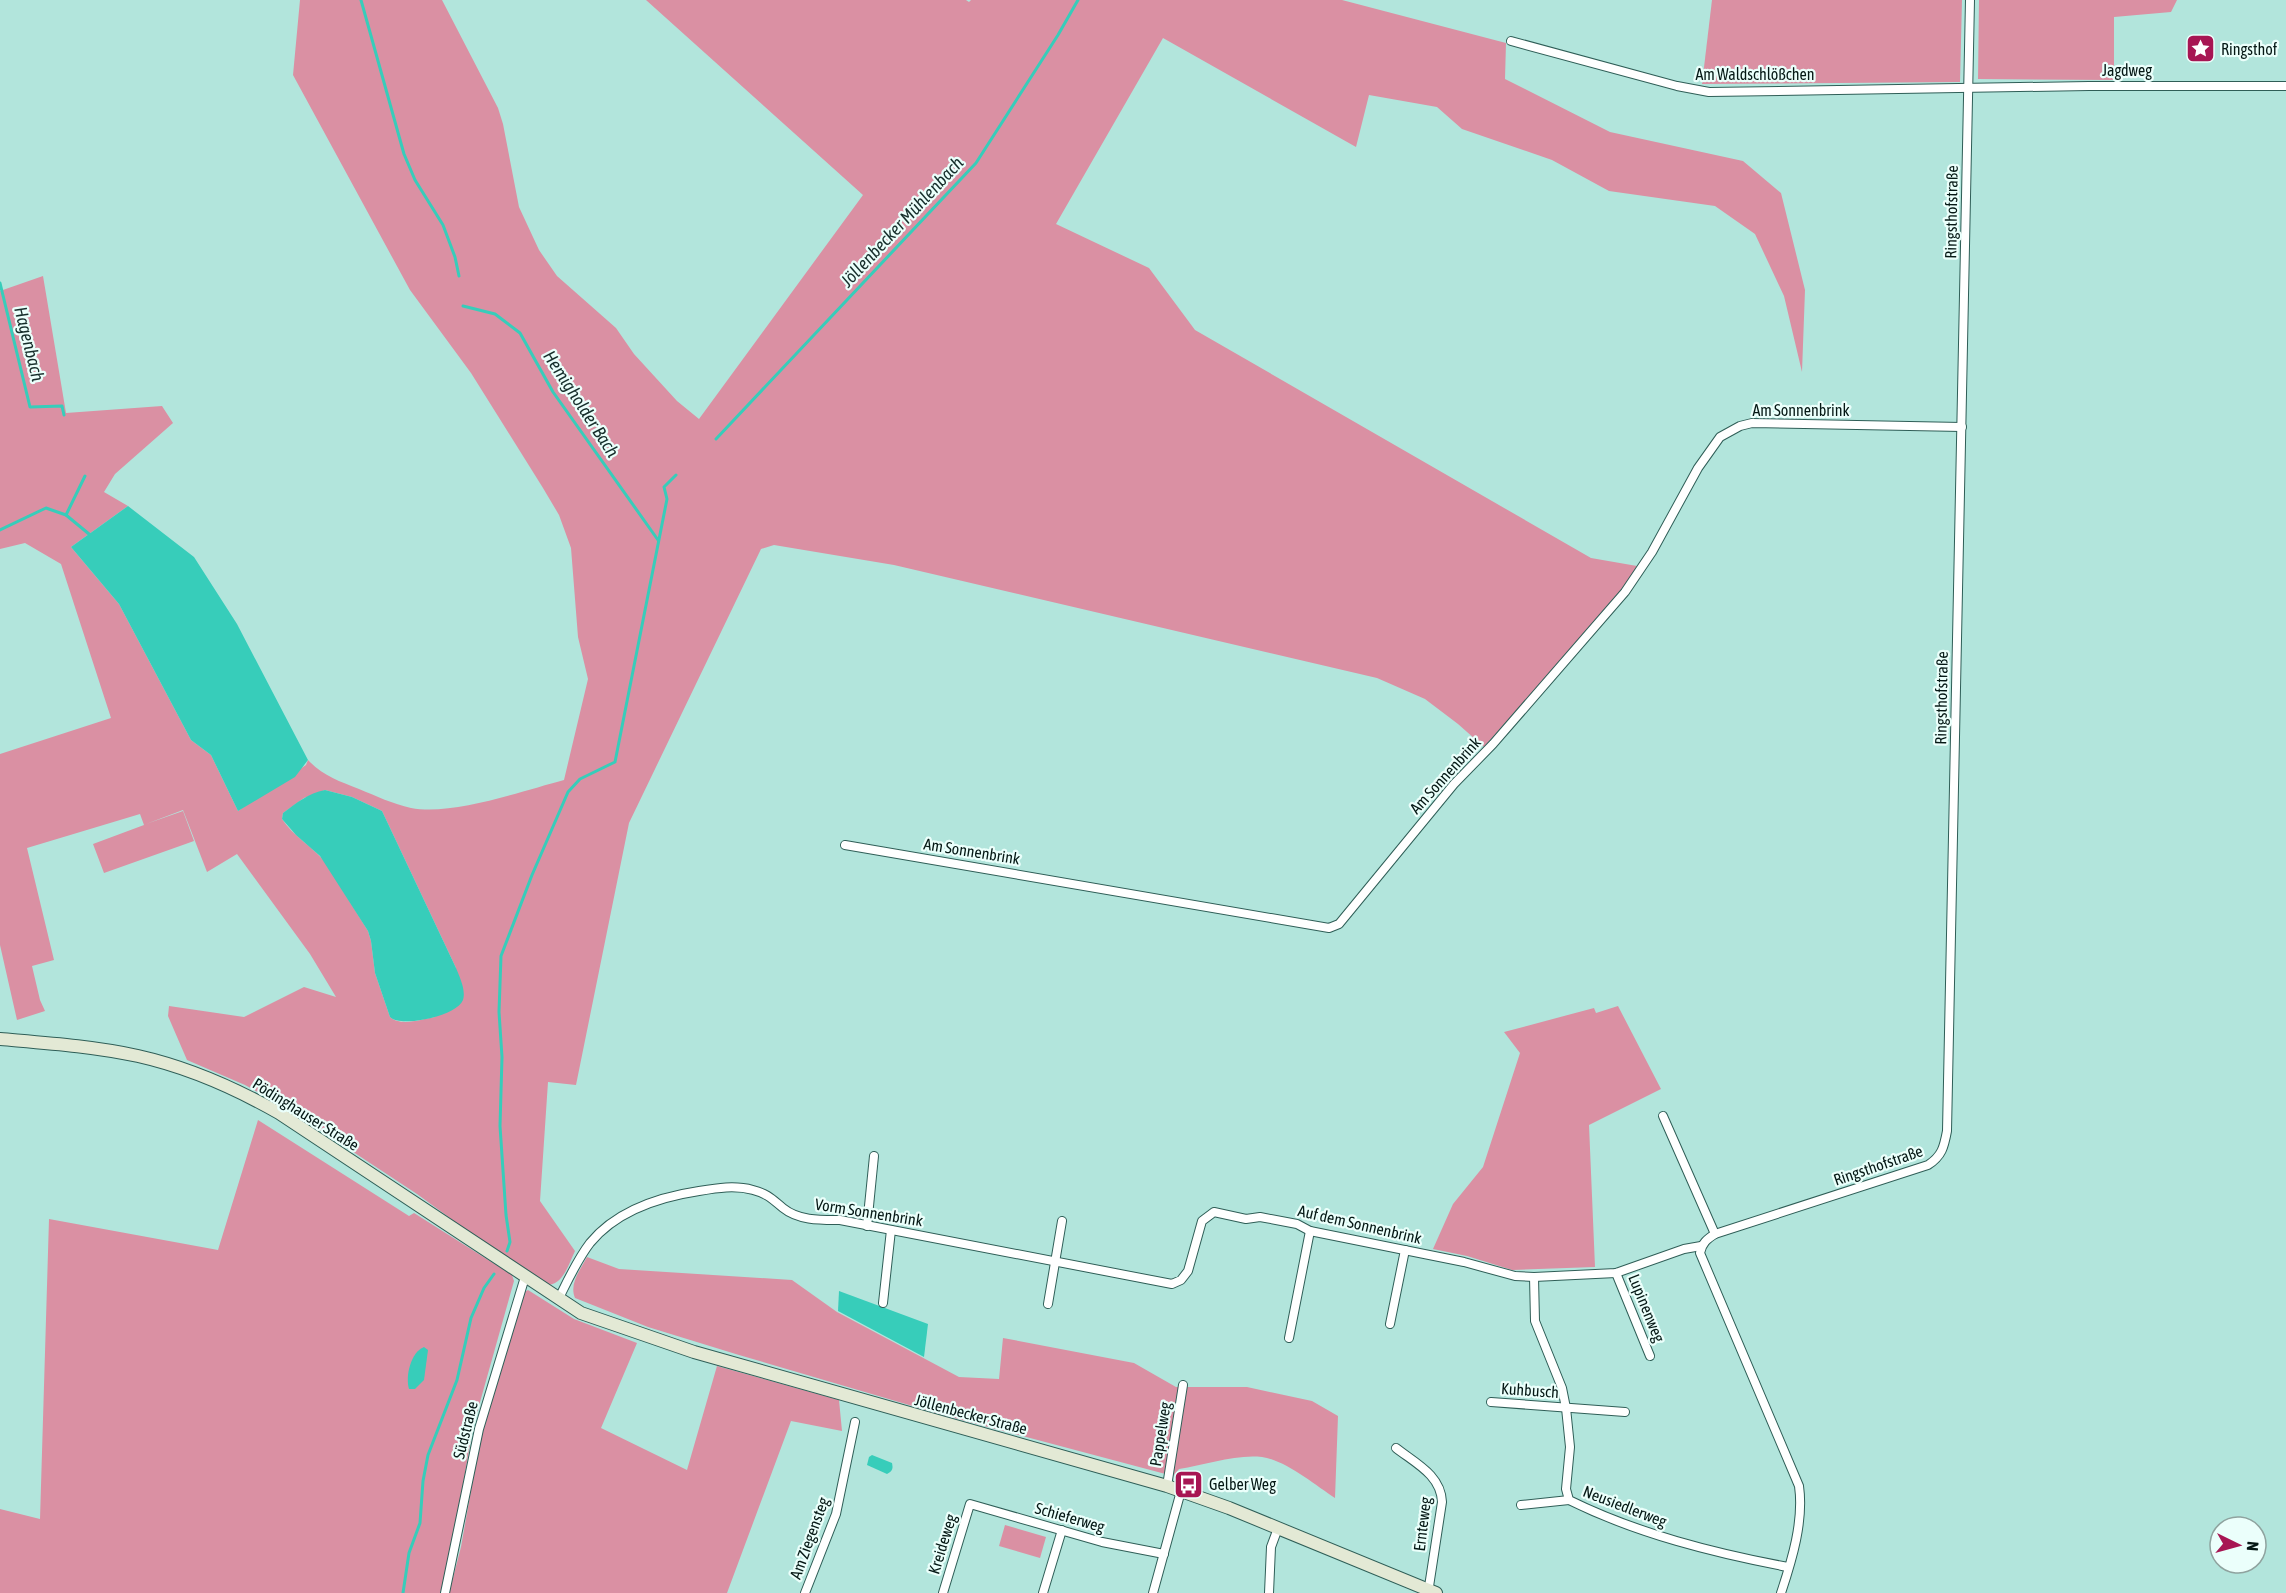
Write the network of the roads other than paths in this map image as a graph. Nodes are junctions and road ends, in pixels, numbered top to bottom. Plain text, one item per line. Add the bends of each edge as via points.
1 (1970, 0) edge
2 (1510, 41) dead end
3 (2286, 86) edge
4 (1969, 89) junction
5 (1962, 427) junction
6 (845, 845) dead end
7 (0, 1039) edge
8 (1663, 1116) dead end
9 (874, 1156) dead end
10 (1062, 1221) dead end
11 (867, 1226) junction
12 (891, 1230) junction
13 (1310, 1231) junction
14 (1715, 1234) junction
15 (1701, 1246) junction
16 (1405, 1250) junction
17 (1012, 1254) joint
18 (501, 1262) joint
19 (1055, 1262) junction
20 (1616, 1272) junction
21 (525, 1277) junction
22 (1534, 1277) junction
23 (559, 1299) junction
24 (883, 1303) dead end
25 (1048, 1304) dead end
26 (1390, 1324) dead end
27 (1289, 1338) dead end
28 (1650, 1356) dead end
29 (1183, 1385) dead end
30 (1491, 1402) dead end
31 (1566, 1408) junction
32 (1625, 1412) dead end
33 (855, 1422) dead end
34 (1396, 1448) dead end
35 (1167, 1486) junction
36 (1181, 1491) junction
37 (1569, 1500) junction
38 (970, 1504) joint
39 (1521, 1505) dead end
40 (1278, 1528) junction
41 (1062, 1530) junction
42 (1164, 1554) junction
43 (1788, 1568) junction
44 (1431, 1592) edge
45 (445, 1593) edge
46 (805, 1593) edge
47 (943, 1593) edge
48 (1043, 1593) edge
49 (1153, 1593) edge
50 (1269, 1593) edge
51 (1781, 1593) edge

1 - 4 street, Ringsthofstraße
2 - 4 street, Am Waldschlößchen via 1708,92
3 - 4 street, Jagdweg
4 - 5 street, Ringsthofstraße
5 - 6 street, Am Sonnenbrink via 1752,423 1720,437 1625,592 1454,784 1339,924 1329,928
5 - 14 street, Ringsthofstraße via 1945,1146 1941,1155 1928,1165
7 - 18 main road, Pödinghauser Straße via 139,1056 237,1091 279,1113
8 - 14 street
9 - 11 street
10 - 19 street
11 - 12 street, Vorm Sonnenbrink
11 - 23 street, Vorm Sonnenbrink via 840,1220 814,1221 785,1210 764,1193 746,1188 673,1194 624,1215 604,1229 579,1260
12 - 17 street, Vorm Sonnenbrink
12 - 24 street
13 - 16 street, Auf dem Sonnenbrink
13 - 19 street, Auf dem Sonnenbrink via 1297,1224 1214,1212 1202,1221 1188,1271 1172,1284
13 - 27 street
14 - 15 street, Ringsthofstraße
15 - 20 street, Auf dem Sonnenbrink via 1684,1248
15 - 43 street via 1703,1264 1798,1486 1799,1519
16 - 22 street, Auf dem Sonnenbrink
16 - 26 street
17 - 19 street, Auf dem Sonnenbrink
18 - 21 main road, Jöllenbecker Straße
19 - 25 street
20 - 22 street, Auf dem Sonnenbrink
20 - 28 street, Lupinenweg
21 - 23 main road, Jöllenbecker Straße
21 - 45 street, Südstraße via 479,1429
22 - 31 street, Neusiedlerweg via 1535,1321
23 - 35 main road, Jöllenbecker Straße via 581,1313 694,1352
29 - 35 street, Pappelweg
30 - 31 street, Kuhbusch
31 - 32 street, Kuhbusch
31 - 37 street, Neusiedlerweg
33 - 46 street, Am Ziegensteg via 836,1514
34 - 44 street, Ernteweg via 1426,1470 1442,1490
35 - 36 main road, Jöllenbecker Straße
36 - 40 main road, Jöllenbecker Straße
36 - 42 street
37 - 39 street
37 - 43 street, Neusiedlerweg via 1702,1549
38 - 41 street, Schieferweg
38 - 47 street, Kreideweg
40 - 44 main road, Jöllenbecker Straße
40 - 50 street via 1271,1547
41 - 42 street, Schieferweg
41 - 48 street
42 - 49 street
43 - 51 street

